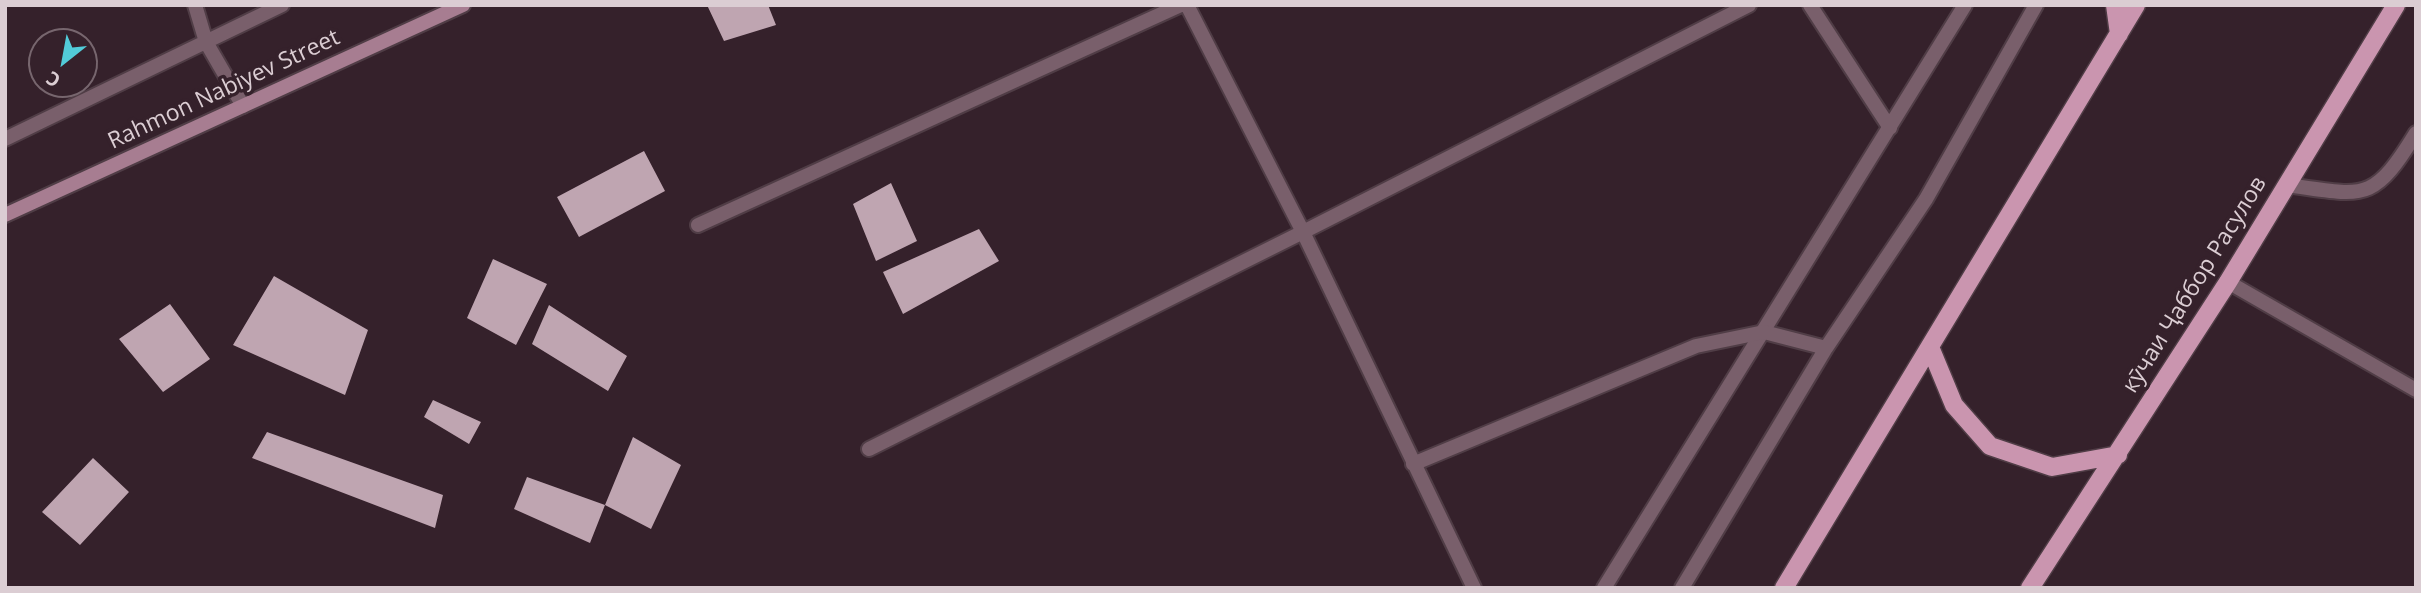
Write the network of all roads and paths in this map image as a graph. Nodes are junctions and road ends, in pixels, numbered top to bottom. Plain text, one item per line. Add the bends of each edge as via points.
1 (195, 5) edge
2 (282, 5) edge
3 (463, 5) edge
4 (1181, 5) edge
5 (1187, 5) edge
6 (1749, 5) edge
7 (1810, 5) edge
8 (1965, 5) edge
9 (2036, 5) edge
10 (2115, 5) edge
11 (2136, 5) edge
12 (2396, 5) edge
13 (2119, 34) junction
14 (206, 42) junction
15 (243, 106) junction
16 (1890, 128) junction
17 (2416, 133) edge
18 (5, 139) edge
19 (2287, 185) junction
20 (5, 215) edge
21 (698, 225) dead end
22 (1303, 232) junction
23 (2228, 282) junction
24 (1764, 332) junction
25 (1930, 347) junction
26 (1826, 348) junction
27 (2416, 390) edge
28 (869, 449) dead end
29 (2118, 455) junction
30 (1413, 464) junction
31 (1474, 588) edge
32 (1604, 588) edge
33 (1682, 588) edge
34 (1784, 588) edge
35 (2031, 588) edge

1 - 14 street
2 - 14 street
3 - 15 main road, Rahmon Nabiyev Street
4 - 21 street
5 - 22 street
6 - 22 street
7 - 16 street
8 - 16 street
9 - 26 street via 1926,199
10 - 13 main road
11 - 13 main road
12 - 19 main road, кӯчаи Ҷаббор Расулов
13 - 25 main road
14 - 15 street
14 - 18 street
15 - 20 main road, Rahmon Nabiyev Street
16 - 24 street
17 - 19 street via 2398,163 2376,186 2354,194
19 - 23 main road, кӯчаи Ҷаббор Расулов
22 - 28 street
22 - 30 street
23 - 27 street
23 - 29 main road, кӯчаи Ҷаббор Расулов
24 - 26 street
24 - 30 street via 1696,346
24 - 32 street
25 - 29 main road via 1954,405 1990,446 2052,467
25 - 34 main road
26 - 33 street
29 - 35 main road, кӯчаи Ҷаббор Расулов
30 - 31 street

